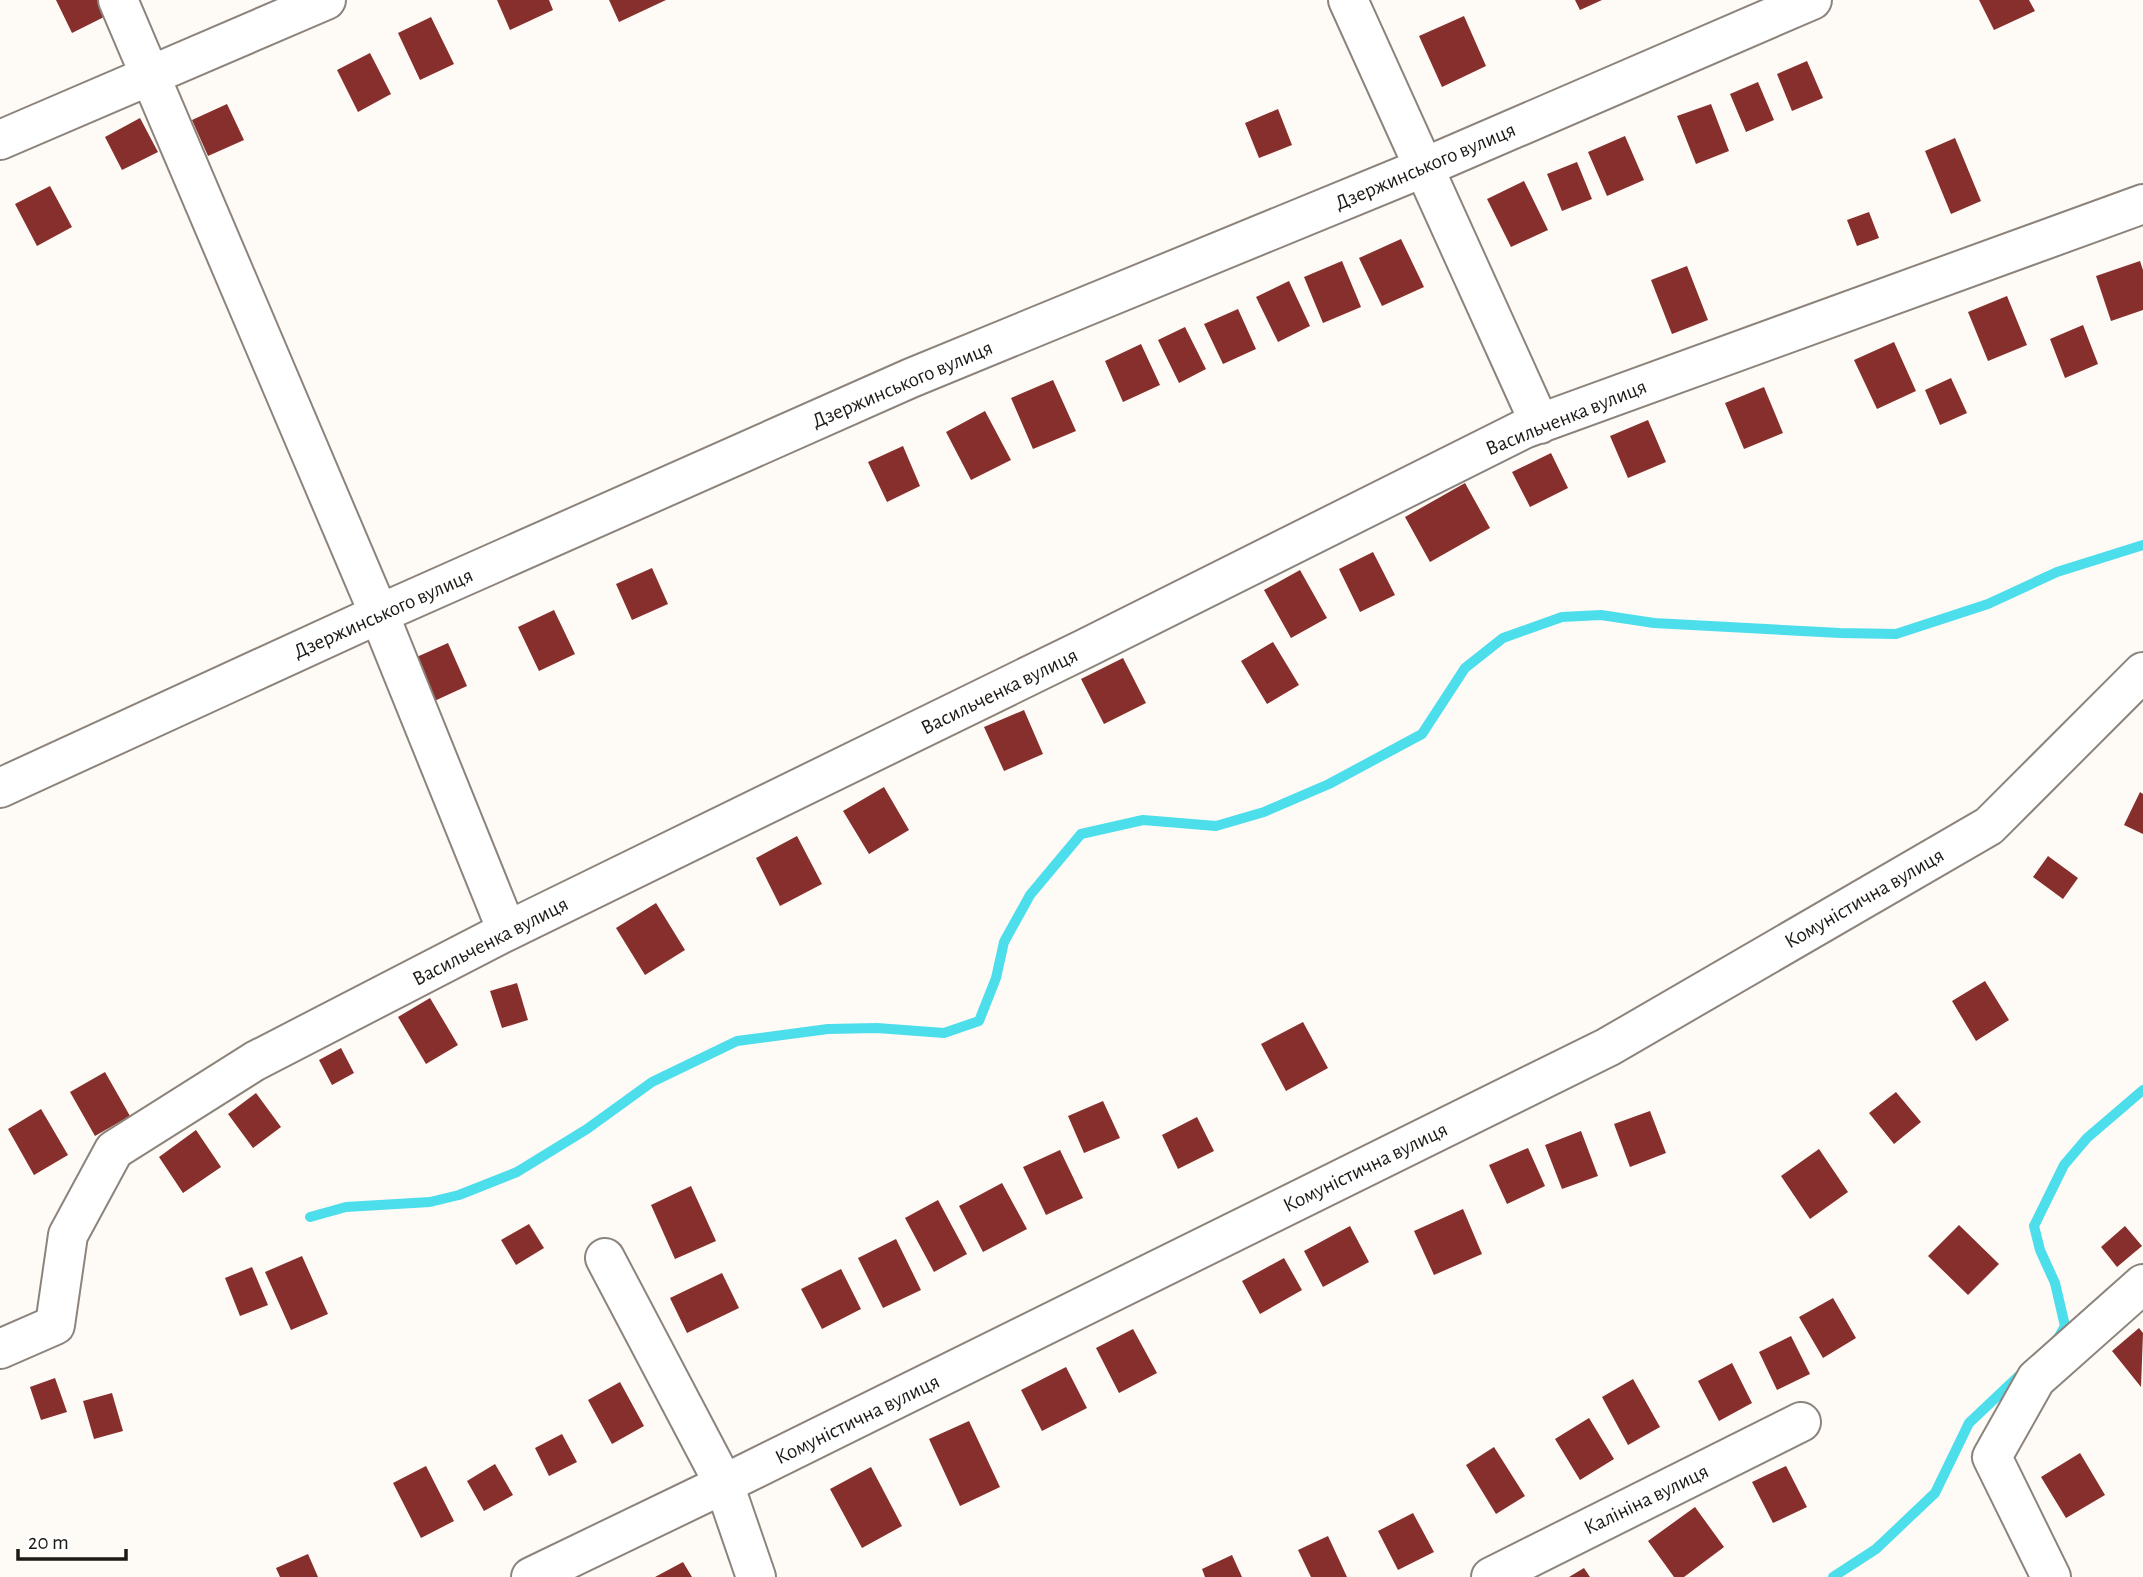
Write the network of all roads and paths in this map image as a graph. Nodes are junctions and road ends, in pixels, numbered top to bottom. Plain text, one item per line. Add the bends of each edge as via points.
1 (118, 0) edge
2 (327, 0) edge
3 (1348, 0) edge
4 (1812, 0) edge
5 (150, 77) junction
6 (0, 140) edge
7 (1425, 167) junction
8 (2143, 204) edge
9 (1540, 424) junction
10 (379, 614) junction
11 (2143, 672) edge
12 (0, 788) edge
13 (507, 932) junction
14 (605, 1258) dead end
15 (2143, 1284) edge
16 (0, 1349) edge
17 (1801, 1422) dead end
18 (724, 1484) junction
19 (531, 1577) edge
20 (755, 1577) edge
21 (1491, 1577) edge
22 (2052, 1577) edge

1 - 5 street
2 - 5 street
3 - 7 street
4 - 7 street, Дзержинського вулиця
5 - 6 street
5 - 10 street
7 - 9 street
7 - 10 street, Дзержинського вулиця via 911,378
8 - 9 street, Васильченка вулиця
9 - 13 street, Васильченка вулиця
10 - 12 street, Дзержинського вулиця
10 - 13 street
11 - 18 street, Комуністична вулиця via 1989,826 1608,1047
13 - 16 street, Васильченка вулиця via 255,1061 114,1150 68,1235 55,1325
14 - 18 street
15 - 22 street via 2036,1379 1992,1457
17 - 21 street, Калініна вулиця
18 - 19 street, Комуністична вулиця
18 - 20 street

